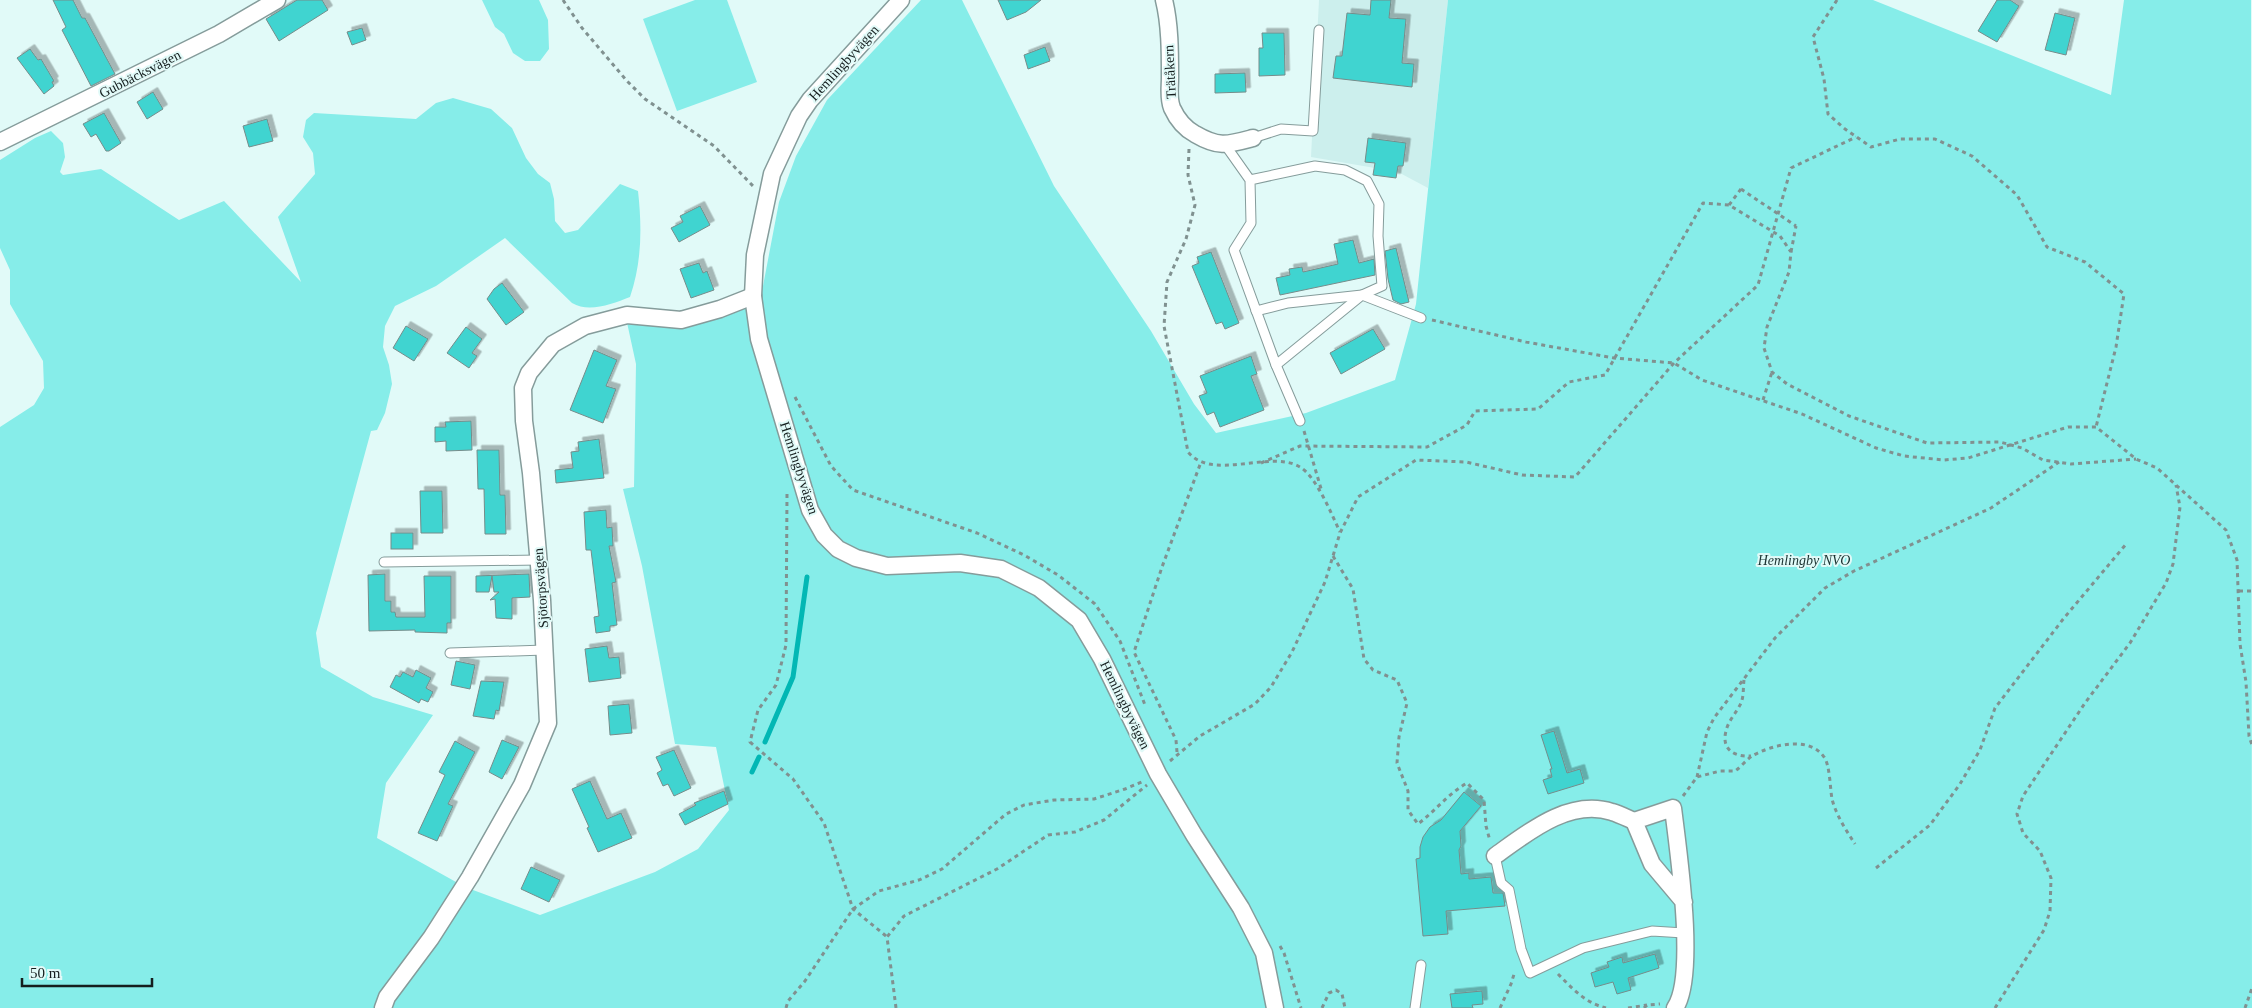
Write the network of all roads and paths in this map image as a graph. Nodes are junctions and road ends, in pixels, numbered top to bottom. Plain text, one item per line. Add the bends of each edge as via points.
1 (277, 0) edge
2 (563, 0) edge
3 (901, 0) edge
4 (1164, 0) edge
5 (1837, 0) edge
6 (1319, 30) dead end
7 (1189, 131) junction
8 (1856, 137) junction
9 (1253, 138) joint
10 (0, 142) edge
11 (1226, 146) junction
12 (1250, 180) junction
13 (766, 200) junction
14 (1729, 204) junction
15 (1773, 231) junction
16 (1791, 252) junction
17 (1362, 295) junction
18 (753, 296) junction
19 (1256, 311) junction
20 (1420, 318) joint
21 (1614, 358) junction
22 (1674, 363) junction
23 (1276, 365) junction
24 (1772, 372) junction
25 (791, 389) dead end
26 (1762, 400) junction
27 (1300, 421) joint
28 (2096, 427) junction
29 (1310, 446) junction
30 (2012, 446) junction
31 (2136, 459) junction
32 (1201, 462) junction
33 (2059, 462) junction
34 (1261, 463) junction
35 (2176, 484) junction
36 (787, 487) dead end
37 (1322, 493) junction
38 (1340, 533) junction
39 (2127, 543) dead end
40 (1333, 556) junction
41 (539, 560) junction
42 (384, 562) dead end
43 (2239, 591) junction
44 (2252, 592) edge
45 (545, 650) junction
46 (450, 653) dead end
47 (1744, 679) dead end
48 (1146, 709) dead end
49 (2252, 745) edge
50 (1165, 752) dead end
51 (1751, 756) junction
52 (1174, 770) dead end
53 (1158, 774) junction
54 (1697, 777) junction
55 (1673, 808) junction
56 (1634, 821) junction
57 (1855, 844) dead end
58 (1495, 856) junction
59 (1876, 868) dead end
60 (1684, 902) junction
61 (853, 909) junction
62 (1684, 933) junction
63 (887, 937) junction
64 (1280, 945) dead end
65 (1521, 949) junction
66 (1548, 964) junction
67 (1421, 965) dead end
68 (2252, 988) edge
69 (1647, 1005) dead end
70 (383, 1008) edge
71 (786, 1008) edge
72 (896, 1008) edge
73 (1275, 1008) edge
74 (1300, 1008) edge
75 (1322, 1008) edge
76 (1345, 1008) edge
77 (1415, 1008) edge
78 (1500, 1008) edge
79 (1606, 1008) edge
80 (1628, 1008) edge
81 (1675, 1008) edge
82 (1995, 1008) edge
83 (2245, 1008) edge

1 - 10 street, Gubbäcksvägen via 219,34
2 - 13 path via 582,28 645,99 714,146
3 - 13 street, Hemlingbyvägen via 799,116 772,174
4 - 7 street, Trätåkern via 1169,95 1179,121
5 - 8 path via 1814,37 1828,114
6 - 9 lane via 1313,131 1281,129
7 - 11 street, Trätåkern
7 - 32 path via 1188,175 1195,205 1186,239 1166,282 1164,326 1188,452
8 - 15 path via 1790,168
8 - 28 path via 1871,147 1900,139 1935,139 1972,156 2017,195 2047,247 2085,262 2124,294 2116,347
9 - 11 street
11 - 12 lane
12 - 17 lane via 1315,166 1345,170 1368,181 1379,204 1382,286
12 - 19 lane via 1251,223 1234,250
13 - 18 street, Hemlingbyvägen via 755,255
14 - 15 path
14 - 16 path, bridge via 1742,189 1796,226
14 - 21 path via 1703,203
15 - 16 path
15 - 22 path via 1758,285
16 - 24 path via 1789,272 1766,327 1764,348
17 - 19 lane via 1288,303
17 - 20 lane
17 - 23 lane
18 - 41 street, Sjötorpsvägen via 681,320 627,315 604,320 568,334 540,358 523,388
18 - 53 street, Hemlingbyvägen via 759,339 788,439 810,510 824,535 838,549 856,558 887,566 960,563 1001,569 1039,588 1079,620 1102,659
19 - 23 lane
20 - 21 path
21 - 22 path
21 - 29 path via 1605,375 1569,382 1538,409 1475,411 1467,425 1427,447
22 - 26 path via 1702,380
22 - 38 path via 1575,476 1522,475 1466,462 1416,460 1358,497
23 - 27 lane
24 - 26 path
24 - 30 path via 1787,384 1849,416 1927,442 2000,442
25 - 48 path via 831,466 853,490 977,533 1016,551 1058,575 1095,604 1120,641
26 - 30 path via 1802,414 1876,448 1904,456 1944,460 1968,458
27 - 29 path
28 - 30 path via 2068,427
28 - 31 path
29 - 34 path via 1300,446
29 - 37 path
30 - 33 path via 2043,460
31 - 33 path
31 - 35 path via 2157,468
32 - 34 path
32 - 40 path via 1134,652 1176,740 1178,752 1255,704 1271,687 1292,652 1325,582
33 - 54 path via 1991,508 1854,571 1825,588 1775,638 1714,718 1707,732
34 - 37 path via 1285,462 1301,467
35 - 43 path via 2226,530 2237,560
35 - 82 path via 2180,506 2172,564 2166,583 2130,643 2023,796 2017,814 2024,833 2040,851 2051,878 2050,911 2044,930
36 - 61 path via 786,645 776,685 758,710 750,742 793,779 824,823
37 - 38 path
38 - 40 path
39 - 59 path via 1995,708 1980,750 1930,824
40 - 58 path via 1353,588 1364,660 1373,670 1397,680 1408,703 1399,737 1397,763 1408,791 1408,810 1418,824 1452,792 1468,782 1484,800 1486,826
41 - 42 lane
41 - 45 street, Sjötorpsvägen
43 - 44 path
43 - 49 path via 2240,644
45 - 46 lane
45 - 70 street, Sjötorpsvägen via 548,723 522,785 470,877 431,938 387,997
47 - 51 path via 1742,701 1726,730 1726,741 1730,751 1738,756
50 - 52 path
51 - 54 path via 1735,771
51 - 57 path via 1798,743 1814,748 1825,758 1832,801
53 - 61 path via 1094,799 1024,805 1006,814 942,869 919,880 879,891
53 - 63 path via 1104,820 1075,832 1048,835 997,869 904,916
53 - 73 street, Hemlingbyvägen via 1241,908 1264,954
54 - 55 path
55 - 56 street
55 - 60 street
56 - 58 street via 1611,811 1586,809 1559,816 1531,830
56 - 60 street via 1652,864
58 - 65 lane via 1501,883 1509,890
60 - 62 street
61 - 63 path
61 - 71 path
62 - 66 lane via 1652,931 1583,948
62 - 81 street via 1685,972 1680,1001
63 - 72 path
64 - 74 path
65 - 66 lane via 1530,972
65 - 78 path via 1512,984
66 - 79 path via 1577,994 1596,1006
67 - 77 lane
68 - 83 path
69 - 80 path
75 - 76 path via 1329,993 1336,990 1342,994

